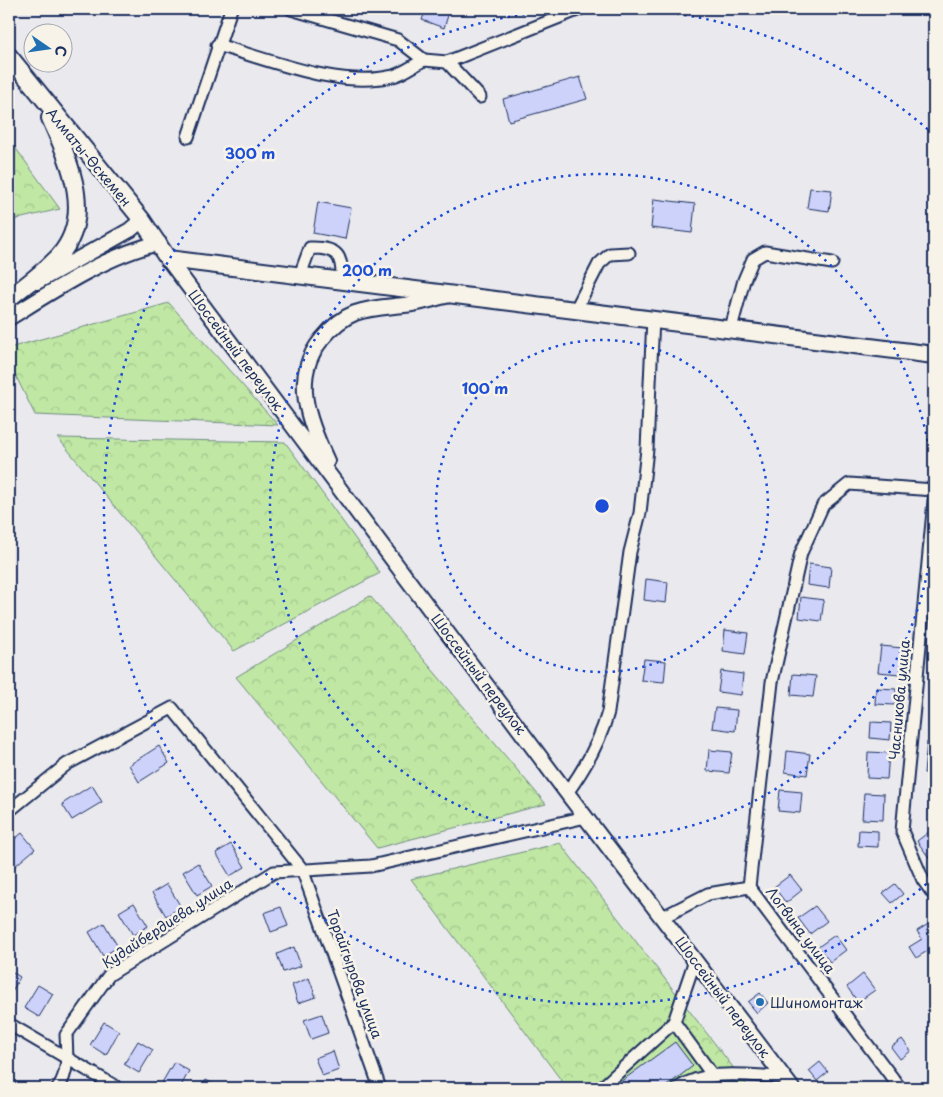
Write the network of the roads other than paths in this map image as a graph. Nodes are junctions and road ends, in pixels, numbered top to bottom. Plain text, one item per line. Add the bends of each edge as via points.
1 (231, 9) edge
2 (290, 9) edge
3 (580, 9) edge
4 (218, 45) junction
5 (9, 56) edge
6 (424, 60) junction
7 (447, 62) junction
8 (480, 97) dead end
9 (42, 100) junction
10 (188, 137) dead end
11 (142, 220) junction
12 (158, 243) junction
13 (628, 253) dead end
14 (168, 259) junction
15 (832, 263) dead end
16 (300, 275) junction
17 (342, 281) junction
18 (453, 295) junction
19 (10, 298) edge
20 (576, 309) junction
21 (9, 318) edge
22 (653, 318) junction
23 (731, 328) junction
24 (934, 355) edge
25 (339, 487) junction
26 (934, 490) edge
27 (934, 501) edge
28 (567, 793) junction
29 (9, 811) edge
30 (586, 817) junction
31 (302, 869) junction
32 (749, 887) junction
33 (934, 895) edge
34 (663, 917) junction
35 (695, 960) junction
36 (674, 1022) junction
37 (9, 1024) edge
38 (68, 1060) junction
39 (713, 1076) junction
40 (783, 1077) junction
41 (58, 1088) edge
42 (118, 1088) edge
43 (380, 1088) edge
44 (601, 1088) edge
45 (678, 1088) edge
46 (792, 1088) edge
47 (900, 1088) edge

1 - 4 street
2 - 6 street via 398,40
3 - 7 street
4 - 6 street via 327,76 370,79 395,75
4 - 10 street
5 - 9 highway, Алматы-Өскемен
6 - 7 street
7 - 8 street
9 - 11 highway, Алматы-Өскемен
9 - 19 highway via 74,176 76,217 71,237 58,256
11 - 12 highway, Алматы-Өскемен
11 - 19 main road via 130,230
12 - 14 highway, Алматы-Өскемен
12 - 21 main road via 138,248 66,284
13 - 20 street via 610,254 599,264
14 - 16 highway
14 - 25 main road, Шоссейный переулок
15 - 23 street via 765,252 753,259
16 - 17 highway
16 - 17 street via 310,248 319,248 335,252 342,262
17 - 18 highway
18 - 20 highway
18 - 25 main road via 353,314 332,327 318,343 308,363 304,382 305,402 311,426
20 - 22 highway
22 - 23 highway
22 - 28 street via 640,513 630,552 608,712 587,762
23 - 24 highway
25 - 28 main road, Шоссейный переулок
26 - 32 street via 849,484 823,505 801,553 772,682
27 - 33 street, Часникова улица via 902,831 923,880
28 - 30 main road, Шоссейный переулок
29 - 31 street, Торайгырова улица via 67,764 172,708
30 - 31 street, Кудайбердиева улица via 371,866
30 - 34 main road, Шоссейный переулок
31 - 38 street, Кудайбердиева улица via 274,872 109,974 66,1035
31 - 43 street, Торайгырова улица
32 - 34 street via 708,894
32 - 47 street, Логвина улица
34 - 35 main road, Шоссейный переулок
35 - 36 street
35 - 40 main road, Шоссейный переулок
36 - 39 street
36 - 44 street
37 - 38 street
38 - 41 street, Кудайбердиева улица via 64,1080
38 - 42 street
39 - 40 street
39 - 45 street
40 - 46 main road, Шоссейный переулок

